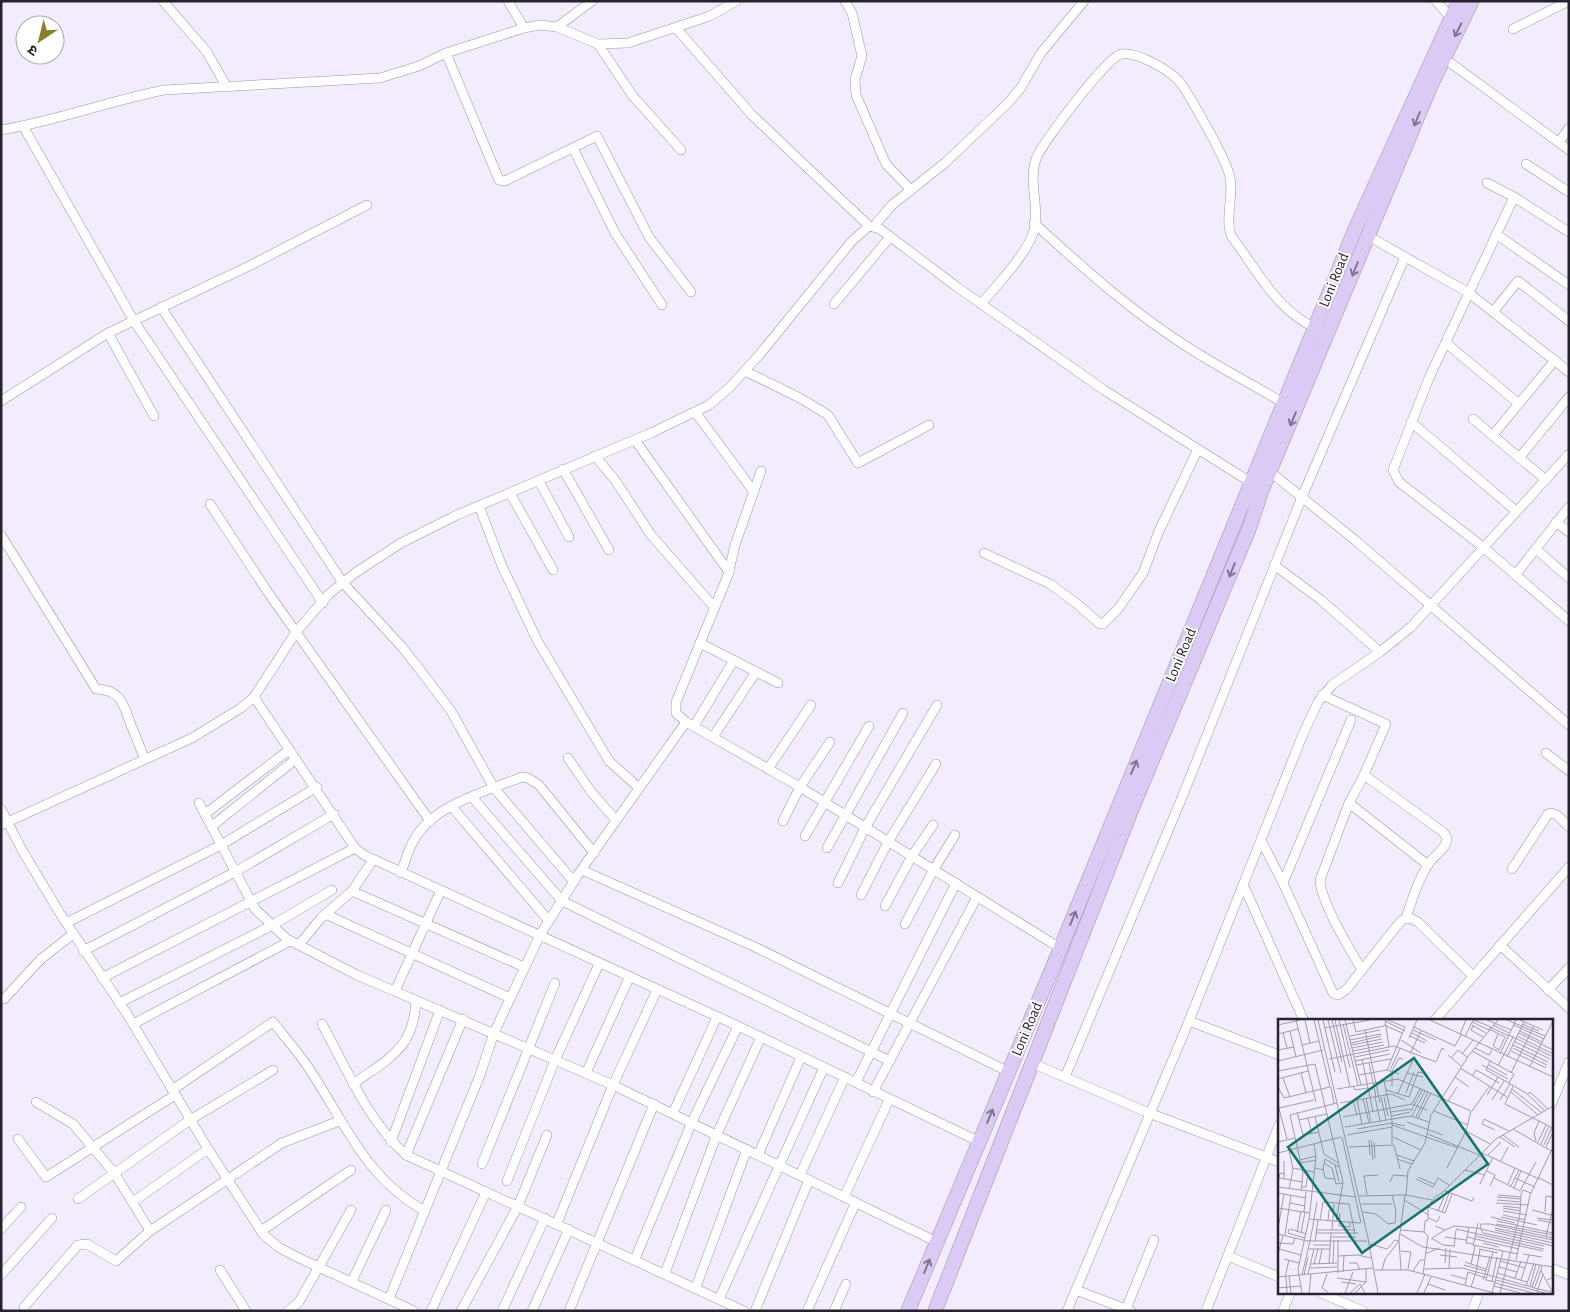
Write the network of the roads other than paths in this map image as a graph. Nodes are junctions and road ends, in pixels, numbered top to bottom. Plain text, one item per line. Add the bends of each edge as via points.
1 (163, 1) edge
2 (508, 1) edge
3 (592, 1) edge
4 (736, 1) edge
5 (845, 1) edge
6 (1084, 1) edge
7 (1436, 1) edge
8 (1459, 1) edge
9 (1472, 1) edge
10 (1569, 1) edge
11 (1451, 18) junction
12 (557, 26) junction
13 (524, 28) junction
14 (676, 28) junction
15 (1513, 29) dead end
16 (598, 44) junction
17 (446, 53) junction
18 (1444, 58) junction
19 (226, 86) junction
20 (22, 126) junction
21 (1569, 128) edge
22 (1, 130) edge
23 (1559, 142) junction
24 (573, 148) junction
25 (681, 150) dead end
26 (1569, 150) edge
27 (1526, 164) dead end
28 (1487, 183) dead end
29 (911, 190) junction
30 (1569, 192) edge
31 (1514, 197) junction
32 (367, 205) dead end
33 (1034, 224) junction
34 (872, 226) junction
35 (1569, 232) edge
36 (1496, 234) junction
37 (1368, 236) junction
38 (890, 237) junction
39 (1405, 258) junction
40 (1569, 285) edge
41 (691, 292) dead end
42 (1469, 294) junction
43 (662, 304) dead end
44 (834, 304) dead end
45 (981, 304) junction
46 (161, 307) junction
47 (1493, 312) junction
48 (134, 321) junction
49 (1569, 321) edge
50 (1315, 328) junction
51 (1330, 332) junction
52 (108, 333) junction
53 (1446, 343) junction
54 (1555, 360) junction
55 (745, 371) junction
56 (1569, 372) edge
57 (1569, 397) edge
58 (1, 400) edge
59 (1518, 403) junction
60 (1285, 404) junction
61 (696, 412) junction
62 (154, 416) dead end
63 (1473, 419) dead end
64 (1410, 422) junction
65 (929, 425) dead end
66 (1492, 435) junction
67 (635, 440) junction
68 (1198, 449) junction
69 (1569, 454) edge
70 (595, 456) junction
71 (1519, 458) junction
72 (1265, 468) junction
73 (563, 470) junction
74 (761, 471) dead end
75 (1546, 480) junction
76 (539, 481) junction
77 (1257, 486) junction
78 (754, 492) junction
79 (510, 493) junction
80 (1302, 497) junction
81 (210, 504) dead end
82 (479, 506) junction
83 (1569, 507) edge
84 (1516, 512) junction
85 (1556, 522) junction
86 (1569, 532) edge
87 (1, 535) edge
88 (569, 537) dead end
89 (1483, 547) junction
90 (1536, 549) junction
91 (608, 550) dead end
92 (984, 553) dead end
93 (1274, 565) junction
94 (554, 570) dead end
95 (729, 572) junction
96 (1515, 575) junction
97 (1569, 578) edge
98 (343, 583) junction
99 (323, 603) junction
100 (1432, 606) junction
101 (714, 607) junction
102 (1569, 621) edge
103 (296, 632) junction
104 (700, 642) junction
105 (1380, 652) junction
106 (734, 660) junction
107 (756, 672) junction
108 (778, 683) dead end
109 (1322, 695) junction
110 (254, 697) junction
111 (811, 705) dead end
112 (937, 705) dead end
113 (903, 713) dead end
114 (1351, 720) dead end
115 (690, 724) junction
116 (1569, 725) edge
117 (868, 726) dead end
118 (713, 738) junction
119 (830, 742) dead end
120 (1144, 744) junction
121 (289, 750) junction
122 (1157, 750) junction
123 (1546, 753) dead end
124 (568, 758) dead end
125 (145, 759) junction
126 (296, 759) junction
127 (936, 764) dead end
128 (768, 769) junction
129 (1569, 771) edge
130 (1364, 775) junction
131 (316, 787) junction
132 (638, 787) junction
133 (800, 787) junction
134 (494, 788) junction
135 (472, 797) junction
136 (823, 802) junction
137 (199, 803) dead end
138 (1349, 803) junction
139 (452, 807) junction
140 (1, 809) edge
141 (205, 814) junction
142 (334, 814) junction
143 (844, 816) junction
144 (616, 820) junction
145 (430, 821) junction
146 (783, 821) dead end
147 (5, 824) edge
148 (933, 825) dead end
149 (212, 826) junction
150 (1569, 827) edge
151 (865, 828) junction
152 (955, 835) dead end
153 (804, 836) dead end
154 (1261, 840) junction
155 (888, 842) junction
156 (221, 844) junction
157 (355, 848) junction
158 (827, 848) dead end
159 (594, 853) junction
160 (912, 856) junction
161 (373, 860) junction
162 (1428, 865) junction
163 (1569, 867) edge
164 (934, 869) junction
165 (1512, 869) dead end
166 (582, 870) junction
167 (235, 872) junction
168 (401, 873) junction
169 (574, 882) junction
170 (956, 883) junction
171 (1283, 883) junction
172 (838, 884) dead end
173 (1243, 884) junction
174 (332, 890) dead end
175 (352, 890) junction
176 (441, 890) junction
177 (861, 895) dead end
178 (977, 897) junction
179 (251, 901) junction
180 (562, 901) junction
181 (885, 906) dead end
182 (325, 914) junction
183 (1406, 918) junction
184 (549, 920) junction
185 (66, 924) junction
186 (426, 924) junction
187 (905, 924) dead end
188 (271, 926) junction
189 (73, 934) junction
190 (540, 935) junction
191 (295, 943) junction
192 (1500, 945) junction
193 (1060, 948) junction
194 (83, 951) junction
195 (413, 954) junction
196 (600, 964) junction
197 (524, 967) junction
198 (1569, 968) edge
199 (1052, 969) junction
200 (1362, 970) junction
201 (1068, 975) junction
202 (1473, 976) junction
203 (102, 978) junction
204 (629, 978) junction
205 (555, 983) dead end
206 (657, 990) junction
207 (1548, 990) junction
208 (395, 991) junction
209 (510, 998) junction
210 (4, 999) dead end
211 (416, 1000) junction
212 (119, 1003) junction
213 (1569, 1008) edge
214 (440, 1010) junction
215 (891, 1012) junction
216 (717, 1017) junction
217 (463, 1019) junction
218 (1303, 1019) edge
219 (1436, 1019) edge
220 (1188, 1020) junction
221 (910, 1022) junction
222 (133, 1024) junction
223 (322, 1024) dead end
224 (738, 1026) junction
225 (494, 1033) junction
226 (761, 1037) junction
227 (527, 1048) junction
228 (871, 1052) junction
229 (1278, 1055) edge
230 (801, 1056) junction
231 (555, 1060) junction
232 (890, 1061) junction
233 (1569, 1062) edge
234 (1034, 1064) junction
235 (824, 1067) junction
236 (272, 1070) dead end
237 (1009, 1072) junction
238 (586, 1073) junction
239 (845, 1077) junction
240 (1065, 1077) junction
241 (856, 1082) junction
242 (353, 1084) junction
243 (613, 1084) junction
244 (173, 1092) junction
245 (873, 1092) junction
246 (889, 1100) junction
247 (1552, 1100) edge
248 (36, 1102) dead end
249 (654, 1104) junction
250 (673, 1113) junction
251 (1149, 1113) junction
252 (190, 1120) junction
253 (339, 1121) junction
254 (692, 1122) junction
255 (1278, 1128) edge
256 (717, 1134) junction
257 (547, 1135) dead end
258 (18, 1139) dead end
259 (391, 1142) junction
260 (980, 1142) junction
261 (92, 1146) junction
262 (208, 1149) junction
263 (747, 1149) junction
264 (758, 1154) junction
265 (406, 1155) junction
266 (1267, 1157) junction
267 (1278, 1162) edge
268 (482, 1164) dead end
269 (779, 1164) junction
270 (351, 1170) dead end
271 (441, 1171) junction
272 (115, 1174) junction
273 (800, 1175) junction
274 (227, 1180) junction
275 (809, 1180) junction
276 (507, 1181) dead end
277 (486, 1192) junction
278 (844, 1197) junction
279 (78, 1199) dead end
280 (137, 1199) dead end
281 (856, 1202) junction
282 (518, 1206) junction
283 (20, 1207) dead end
284 (350, 1210) dead end
285 (386, 1210) dead end
286 (425, 1211) junction
287 (52, 1218) dead end
288 (546, 1218) junction
289 (557, 1223) junction
290 (1, 1229) edge
291 (570, 1229) junction
292 (150, 1231) junction
293 (262, 1231) junction
294 (1154, 1240) dead end
295 (598, 1242) junction
296 (937, 1242) junction
297 (1228, 1256) junction
298 (635, 1259) junction
299 (320, 1267) junction
300 (1552, 1268) edge
301 (220, 1270) dead end
302 (664, 1273) junction
303 (1, 1275) edge
304 (1569, 1275) edge
305 (1278, 1277) edge
306 (352, 1281) junction
307 (846, 1284) dead end
308 (696, 1287) junction
309 (1076, 1290) junction
310 (1290, 1294) edge
311 (1324, 1294) edge
312 (1479, 1294) edge
313 (389, 1299) junction
314 (719, 1299) junction
315 (24, 1307) dead end
316 (1129, 1310) edge
317 (246, 1311) edge
318 (288, 1311) edge
319 (414, 1311) edge
320 (431, 1311) edge
321 (461, 1311) edge
322 (502, 1311) edge
323 (532, 1311) edge
324 (569, 1311) edge
325 (744, 1311) edge
326 (755, 1311) edge
327 (807, 1311) edge
328 (834, 1311) edge
329 (908, 1311) edge
330 (935, 1311) edge
331 (1067, 1311) edge
332 (1206, 1311) edge
333 (1283, 1311) edge
334 (1363, 1311) edge
335 (1472, 1311) edge

1 - 19 street via 206,52
2 - 13 street
3 - 12 street
4 - 14 street via 716,13
5 - 29 street via 852,13 862,56 854,79 856,95 886,164
6 - 29 street via 1041,54 1015,96 946,162
7 - 11 street
8 - 11 highway, Loni Road
9 -> 18 highway, Loni Road
10 - 15 street
11 - 50 highway, Loni Road via 1360,218
12 - 13 street
12 - 16 street
13 - 17 street
14 - 16 street via 634,42
14 - 34 street via 752,115
16 - 25 street via 632,95
17 - 19 street via 419,66 380,78
17 - 24 street via 499,180 505,181
18 - 23 street
18 -> 37 highway, Loni Road
19 - 20 street via 164,90
20 - 22 street
20 - 48 street
21 - 23 street
23 - 26 street
24 - 41 street via 597,136 649,238
24 - 43 street via 615,233
27 - 30 street
28 - 31 street
29 - 34 street
31 - 35 street
31 - 36 street
32 - 46 street
33 - 45 street via 1024,250
33 - 50 street via 1033,169 1044,143 1116,55 1138,57 1160,66 1182,85 1228,170 1232,236 1282,306
33 - 60 street via 1149,321
34 - 38 street
34 - 55 street via 852,242
36 - 40 street
36 - 42 street
37 - 39 street
37 -> 51 highway, Loni Road
38 - 44 street
38 - 45 street
39 - 42 street
39 - 80 street
42 - 47 street
42 - 53 street
45 - 68 street via 1104,390
46 - 48 street
46 - 98 street
47 - 49 street via 1518,280
47 - 54 street
48 - 52 street
48 - 99 street
50 - 51 street
50 - 60 highway, Loni Road
51 -> 72 highway, Loni Road
52 - 58 street
52 - 62 street
53 - 59 street
53 - 64 street
54 - 56 street
54 - 59 street
55 - 61 street via 719,397
55 - 65 street via 828,415 858,463
57 - 71 street
59 - 66 street
60 - 72 highway, Loni Road
61 - 67 street
61 - 78 street
63 - 66 street
64 - 84 street
64 - 89 street via 1394,463 1394,476
66 - 71 street
67 - 70 street
67 - 95 street
68 - 77 street
68 - 92 street via 1143,573 1118,609 1103,624 1050,584
69 - 75 street
70 - 73 street
70 - 101 street via 615,480 651,536
71 - 75 street
72 - 77 highway, Loni Road
72 - 80 street
73 - 76 street
73 - 91 street
74 - 78 street
75 - 84 street
76 - 79 street
76 - 88 street
77 - 120 highway, Loni Road
77 -> 122 highway, Loni Road via 1241,547
78 - 95 street
79 - 82 street
79 - 94 street
80 - 93 street
80 - 100 street
81 - 103 street
82 - 98 street via 401,543
82 - 132 street via 502,566 537,640 608,761
83 - 85 street
84 - 89 street
85 - 86 street
85 - 90 street
87 - 125 street via 96,689 116,694 124,703
89 - 96 street
89 - 100 street
90 - 96 street
90 - 97 street
93 - 105 street
93 - 240 street via 1183,795
95 - 101 street
96 - 102 street
98 - 99 street
98 - 134 street via 403,648 441,697
99 - 103 street
100 - 105 street
100 - 116 street
101 - 104 street
103 - 110 street
103 - 145 street
104 - 106 street
104 - 115 street via 674,708
105 - 109 street
106 - 107 street
106 - 115 street
107 - 108 street
107 - 118 street
109 - 130 street via 1386,724
109 - 154 street
110 - 121 street
110 - 125 street via 197,736
111 - 128 street
112 - 151 street
113 - 143 street
114 - 171 street
115 - 118 street
115 - 132 street
117 - 136 street
118 - 128 street
119 - 133 street
120 - 122 highway
193 -> 120 highway, Loni Road
121 - 126 street
121 - 141 street
122 - 201 highway, Loni Road
123 - 129 street
124 - 144 street
125 - 147 street
126 - 131 street
126 - 149 street
127 - 155 street
128 - 133 street
130 - 138 street
130 - 162 street via 1445,835 1445,845
131 - 142 street
131 - 156 street
132 - 144 street
133 - 136 street
133 - 146 street
134 - 135 street
134 - 159 street via 522,778 533,781
134 - 169 street
135 - 139 street
135 - 180 street
136 - 143 street
136 - 153 street
137 - 141 street
138 - 162 street
138 - 200 street via 1322,874 1321,885
139 - 145 street
139 - 184 street
140 - 147 street
141 - 149 street
142 - 157 street
142 - 167 street
143 - 151 street
143 - 158 street
144 - 159 street
145 - 168 street via 416,836
147 - 185 street
148 - 160 street
149 - 156 street
150 - 165 street via 1557,815 1548,814
151 - 155 street
151 - 172 street
152 - 164 street
154 - 171 street
154 - 173 street
155 - 160 street
155 - 177 street
156 - 167 street
156 - 185 street
157 - 161 street
157 - 179 street
159 - 166 street
160 - 164 street
160 - 181 street
161 - 168 street
161 - 175 street
162 - 183 street
163 - 192 street
164 - 170 street
164 - 187 street
166 - 169 street
166 - 215 street
167 - 179 street
167 - 194 street
168 - 176 street
169 - 180 street
170 - 178 street
170 - 215 street
171 - 200 street via 1333,993 1342,994
173 - 218 street
173 - 220 street
174 - 188 street
175 - 182 street
175 - 186 street
176 - 186 street
176 - 190 street
178 - 193 street
178 - 221 street
179 - 188 street
179 - 203 street
180 - 184 street
180 - 228 street
182 - 191 street
182 - 195 street
183 - 200 street
183 - 202 street via 1418,922
184 - 190 street
185 - 189 street
186 - 195 street
186 - 197 street
188 - 191 street
188 - 212 street
189 - 194 street
189 - 210 street via 40,959
190 - 196 street
190 - 197 street
191 - 208 street
191 - 222 street
192 - 202 street
192 - 207 street
193 - 199 highway, Loni Road
194 - 203 street
195 - 208 street
195 - 209 street
196 - 204 street
196 - 231 street
197 - 209 street
198 - 207 street
199 - 201 highway
199 - 237 highway, Loni Road
201 - 234 highway, Loni Road
202 - 219 street
203 - 212 street
204 - 206 street
204 - 238 street
205 - 227 street
206 - 216 street
206 - 243 street
207 - 213 street
208 - 211 street
209 - 225 street
211 - 214 street
211 - 242 street via 414,1024 403,1046
212 - 222 street
214 - 217 street
214 - 259 street
215 - 221 street
215 - 228 street
216 - 224 street
216 - 250 street
217 - 225 street
217 - 265 street
220 - 229 street
220 - 251 street
221 - 232 street
221 - 237 street
222 - 244 street
223 - 242 street
224 - 226 street
224 - 254 street
225 - 227 street
225 - 271 street
226 - 230 street
226 - 256 street
227 - 231 street
227 - 268 street
228 - 232 street
228 - 241 street
230 - 235 street
230 - 264 street
231 - 238 street
231 - 276 street
232 - 245 street
233 - 247 street
234 - 240 street
234 - 330 highway, Loni Road
235 - 239 street
235 - 269 street
236 - 252 street
260 -> 237 highway, Loni Road
238 - 243 street
239 - 241 street
239 - 273 street
240 - 251 street
241 - 245 street
242 - 259 street
243 - 249 street
243 - 289 street
244 - 252 street
244 - 253 street via 273,1022 306,1064
244 - 261 street
245 - 246 street
246 - 260 street
246 - 278 street
248 - 261 street via 73,1124
249 - 250 street
249 - 295 street
250 - 254 street
251 - 266 street
251 - 309 street
252 - 262 street
252 - 272 street
253 - 274 street via 282,1143
253 - 286 street via 396,1192
254 - 256 street
254 - 298 street
255 - 266 street
256 - 263 street
256 - 302 street
257 - 282 street
258 - 261 street via 46,1177
259 - 265 street
260 - 296 highway, Loni Road
261 - 272 street
262 - 274 street
262 - 280 street
263 - 264 street
263 - 308 street
264 - 269 street
265 - 271 street
266 - 267 street
266 - 297 street
269 - 273 street
269 - 314 street
270 - 293 street
271 - 277 street
271 - 286 street
272 - 279 street
272 - 292 street
273 - 275 street
274 - 292 street
274 - 293 street
275 - 278 street
275 - 326 street
277 - 282 street
277 - 320 street
278 - 281 street
281 - 296 street
281 - 327 street
282 - 288 street
282 - 321 street
283 - 290 street
284 - 299 street
285 - 306 street
286 - 313 street
287 - 303 street
288 - 289 street
288 - 322 street
289 - 291 street
291 - 295 street
291 - 323 street
292 - 315 street via 116,1261 87,1244 78,1245
293 - 299 street via 278,1247
294 - 316 street
295 - 298 street
295 - 324 street
329 -> 296 highway, Loni Road
297 - 305 street
297 - 332 street
298 - 302 street
299 - 306 street
299 - 318 street via 299,1302
300 - 304 street
301 - 317 street
302 - 308 street
306 - 313 street
307 - 328 street
308 - 314 street
309 - 316 street
309 - 331 street
310 - 333 street
311 - 334 street
312 - 335 street
313 - 319 street
314 - 325 street

